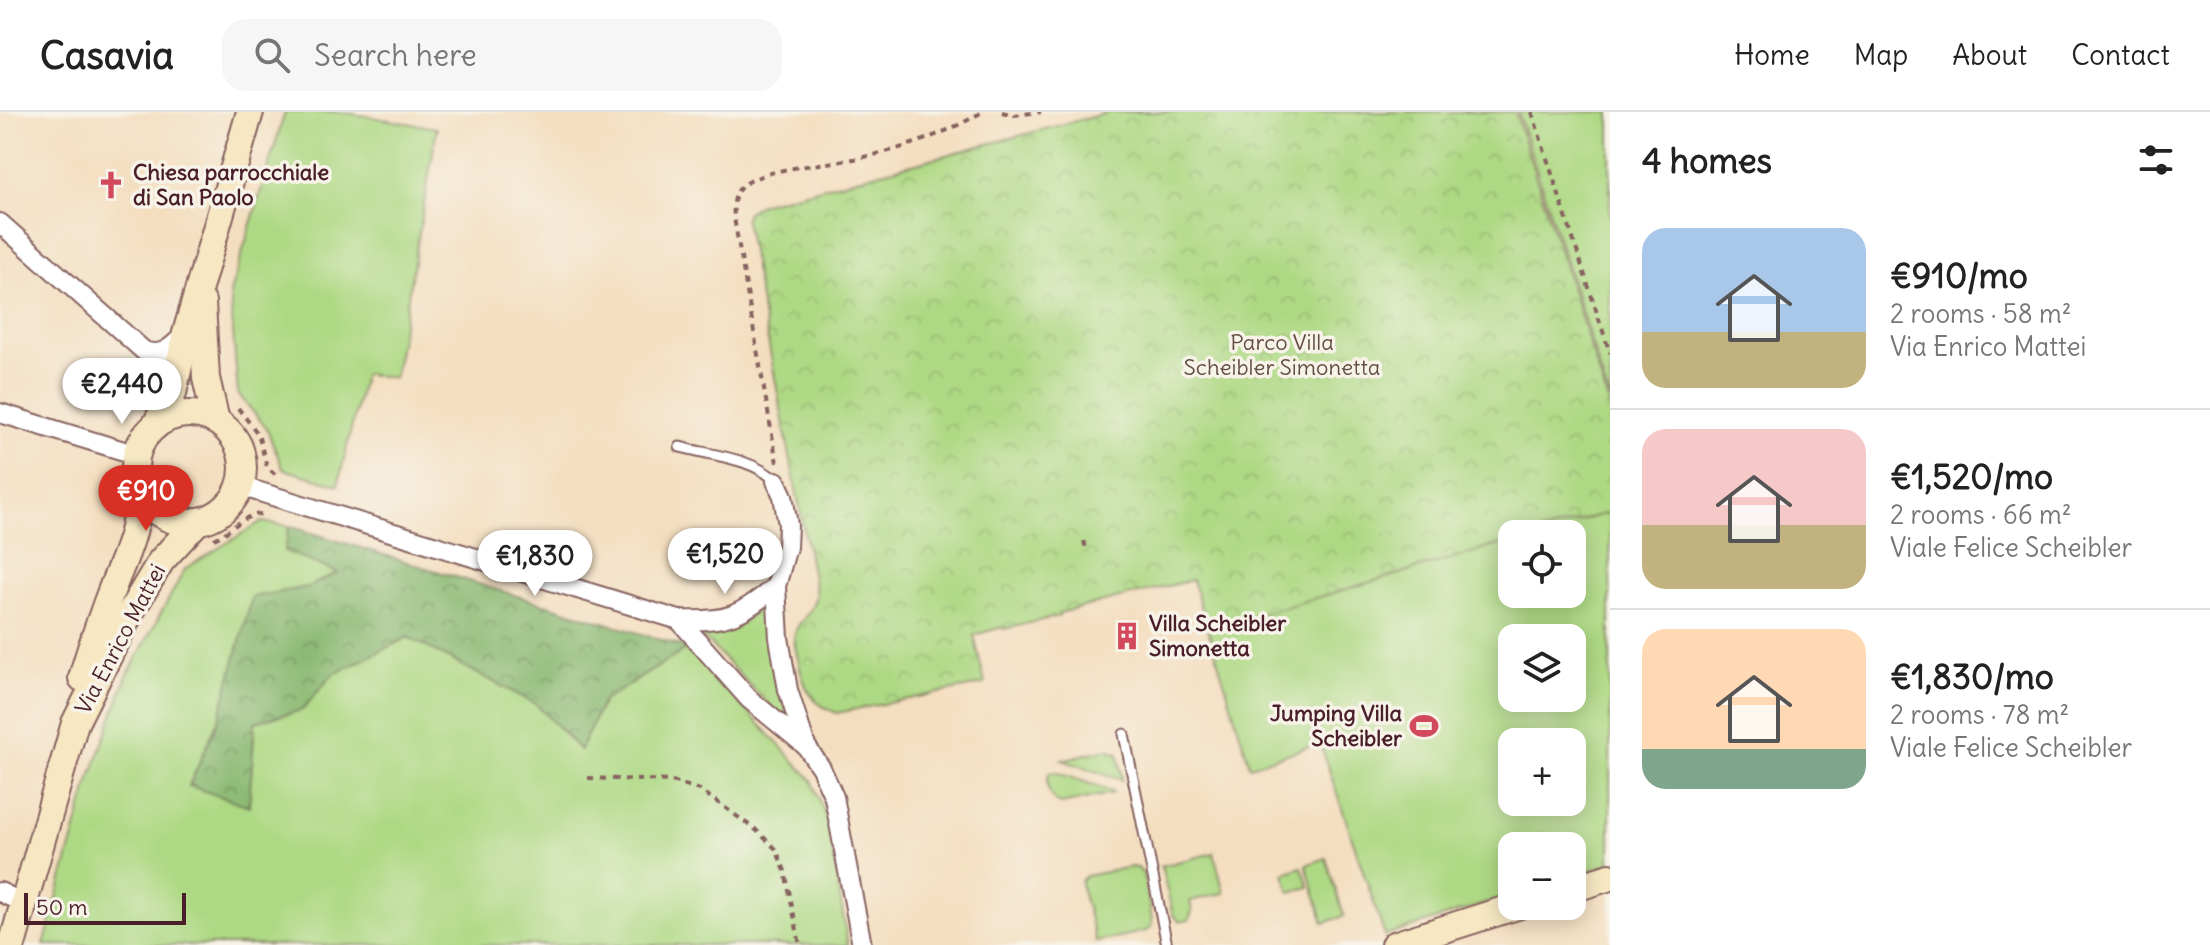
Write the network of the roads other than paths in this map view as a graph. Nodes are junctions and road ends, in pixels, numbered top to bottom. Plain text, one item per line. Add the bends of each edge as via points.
1 (250, 112) edge
2 (0, 223) edge
3 (201, 282) junction
4 (186, 333) junction
5 (0, 413) edge
6 (216, 421) junction
7 (155, 426) junction
8 (680, 447) dead end
9 (137, 455) junction
10 (776, 481) joint
11 (138, 484) junction
12 (240, 486) junction
13 (198, 521) junction
14 (776, 586) junction
15 (679, 620) junction
16 (75, 723) junction
17 (1124, 734) dead end
18 (806, 746) junction
19 (1610, 877) edge
20 (1586, 885) edge
21 (12, 898) edge
22 (1498, 912) edge
23 (12, 945) edge
24 (862, 945) edge
25 (1167, 945) edge
26 (1394, 945) edge

1 - 3 street
2 - 4 street via 144,351 166,351
3 - 4 street
3 - 6 street via 206,378
4 - 7 street via 173,393
5 - 9 street
6 - 7 street via 184,414
6 - 12 street via 227,428 240,450
7 - 9 street
8 - 10 lane via 736,461
9 - 11 street
10 - 14 street via 788,525
11 - 13 street via 157,511
11 - 16 street, Via Enrico Mattei via 133,541 83,675
12 - 13 street via 224,509
12 - 15 street
13 - 16 street, Via Enrico Mattei via 161,561
14 - 15 street via 738,614 716,621
14 - 18 street via 788,690
15 - 18 street via 749,699
16 - 21 street, Via Enrico Mattei
17 - 25 lane
18 - 24 street via 834,797
19 - 20 street
21 - 23 street, Via Enrico Mattei
22 - 26 street

